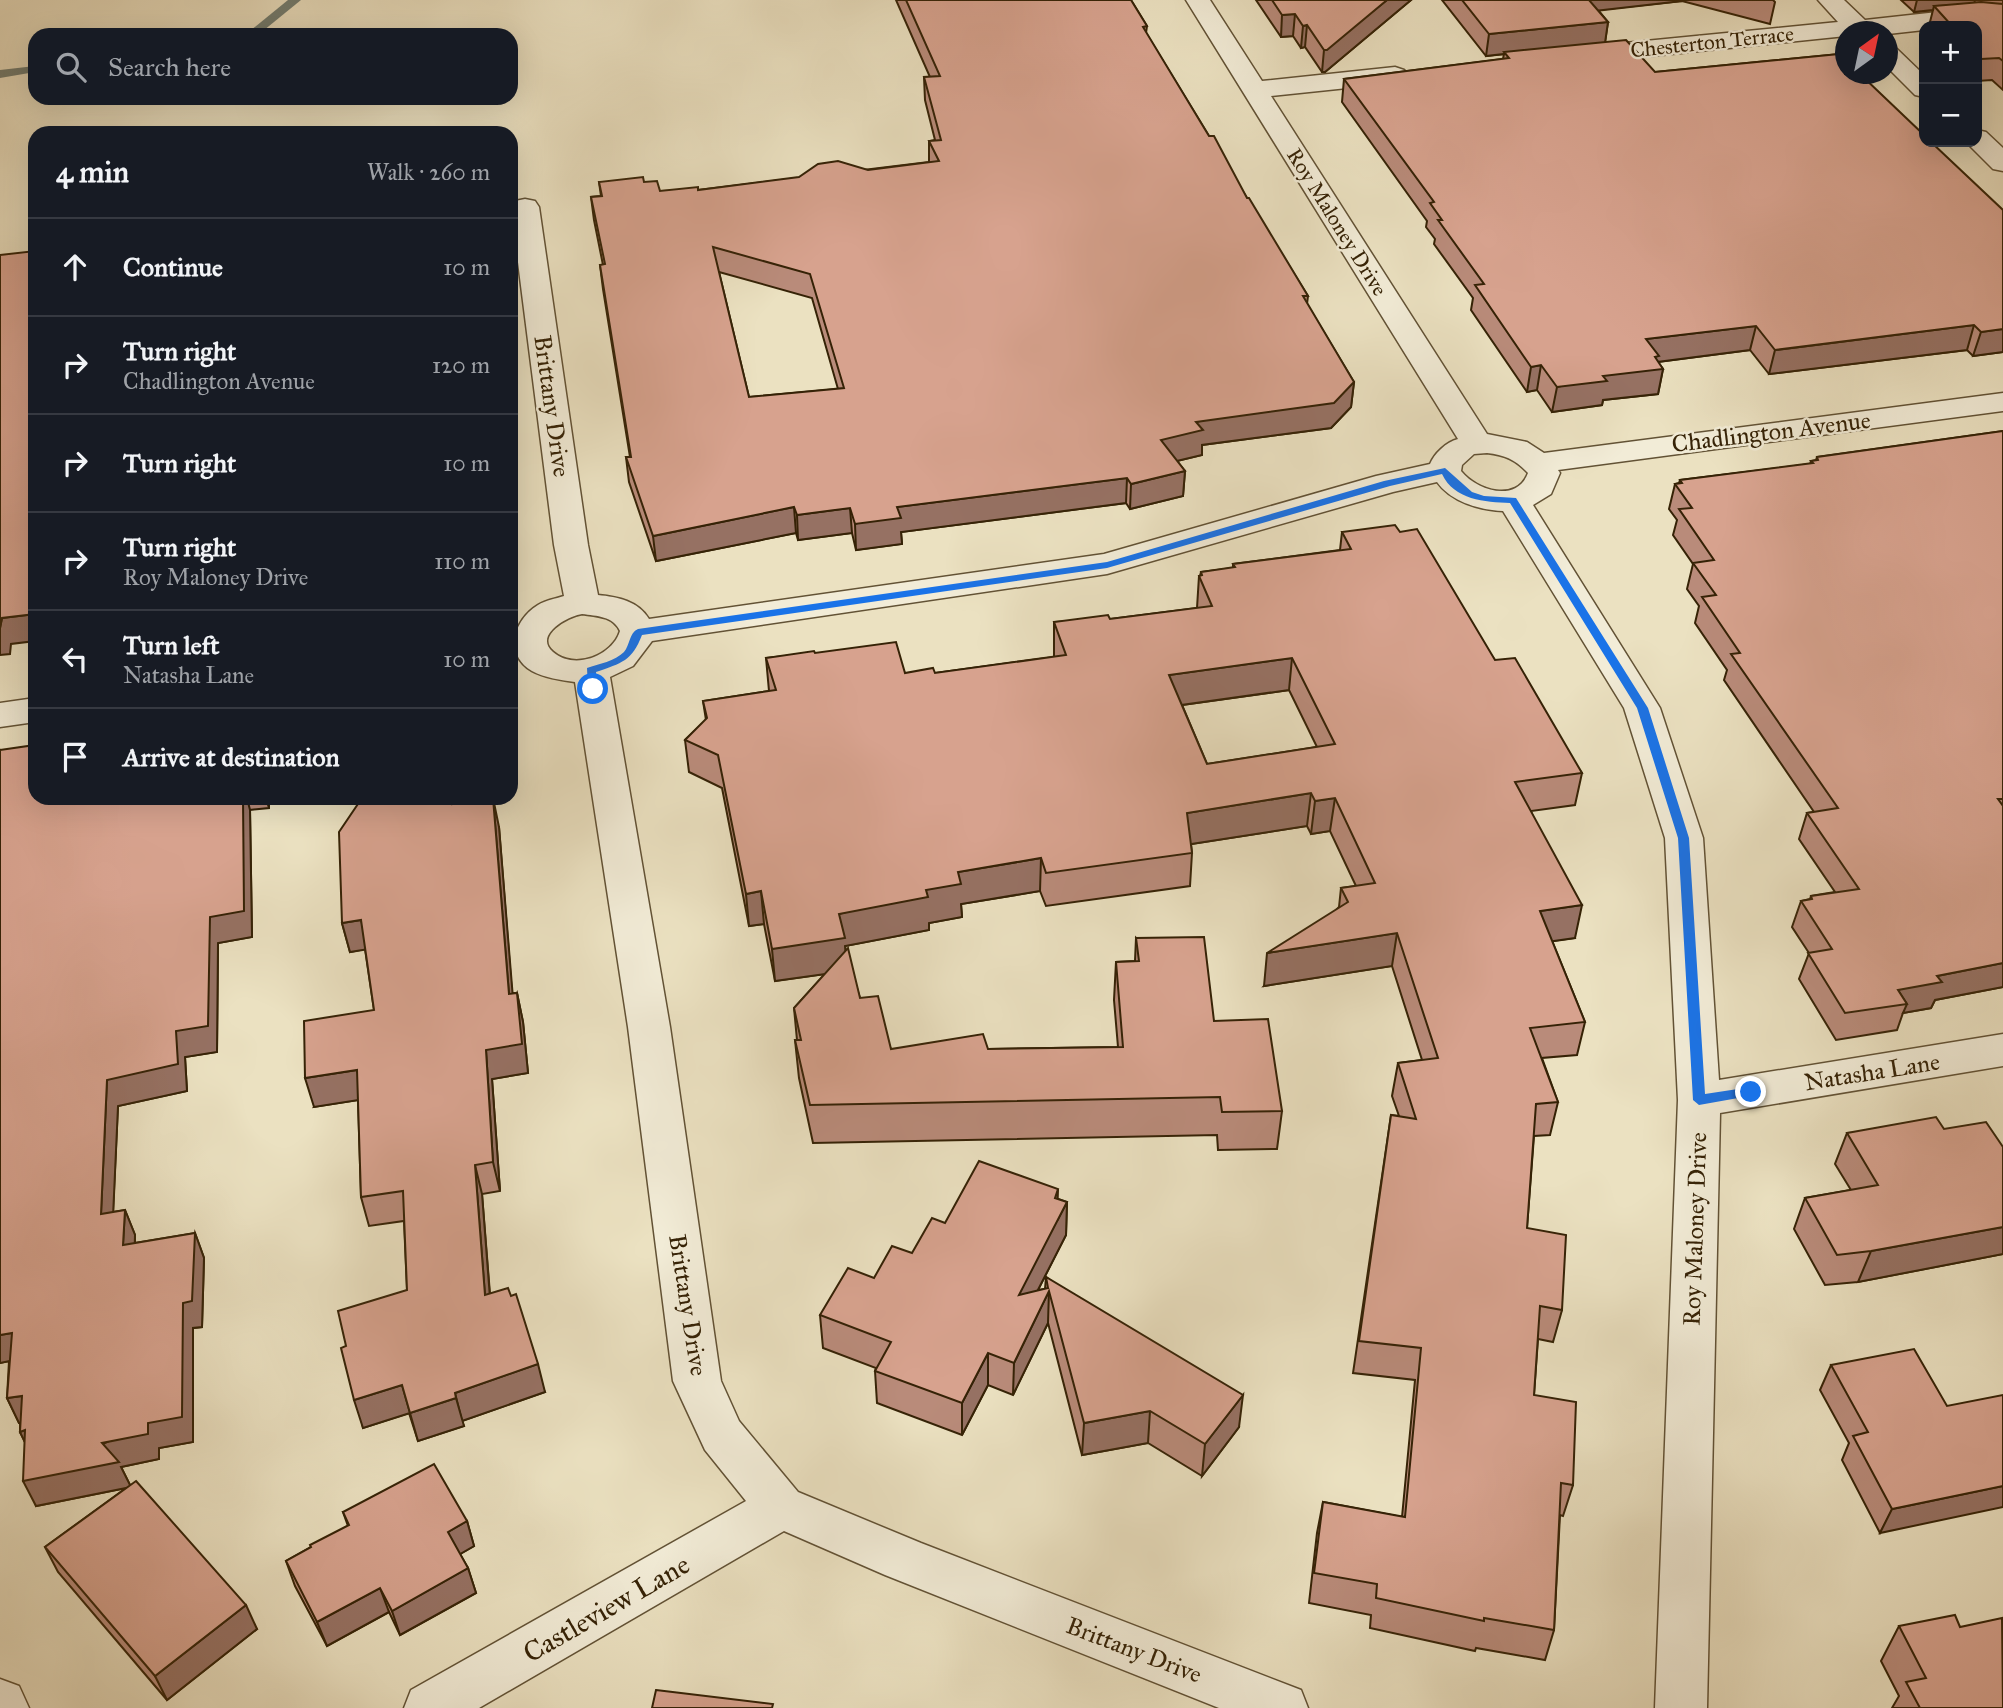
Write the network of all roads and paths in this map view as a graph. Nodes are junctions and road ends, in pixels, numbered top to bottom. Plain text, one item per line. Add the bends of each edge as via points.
1 (1198, 0) edge
2 (1830, 0) edge
3 (2003, 17) edge
4 (1852, 21) edge
5 (1898, 25) edge
6 (1835, 32) edge
7 (1565, 57) edge
8 (1898, 64) edge
9 (1412, 73) edge
10 (1919, 84) edge
11 (1254, 90) junction
12 (1982, 143) edge
13 (2003, 163) edge
14 (525, 208) dead end
15 (2003, 402) edge
16 (1477, 444) junction
17 (1539, 463) junction
18 (1445, 471) junction
19 (1513, 500) junction
20 (582, 603) junction
21 (638, 632) junction
22 (520, 640) edge
23 (591, 671) junction
24 (28, 711) edge
25 (0, 715) edge
26 (2003, 1050) edge
27 (1699, 1100) junction
28 (781, 1507) junction
29 (430, 1708) edge
30 (1282, 1708) edge
31 (1681, 1708) edge

1 - 11 street, Roy Maloney Drive
2 - 4 street
3 - 5 street, Chesterton Terrace via 1974,15
6 - 7 street, Chesterton Terrace
8 - 10 street
9 - 11 street
11 - 16 street, Roy Maloney Drive
12 - 13 street
14 - 20 street, Brittany Drive via 570,545
15 - 17 street, Chadlington Avenue
16 - 17 street via 1506,446
16 - 18 street via 1452,454
17 - 19 street via 1544,472 1538,490
18 - 19 street via 1468,494
18 - 21 street via 1388,483 1107,565
19 - 27 street, Roy Maloney Drive via 1642,708 1684,838
20 - 21 street via 627,613
20 - 22 street via 553,611
21 - 23 street via 630,652
22 - 23 street via 546,665
23 - 28 street, Brittany Drive via 649,1027 697,1381 722,1435
24 - 25 street
26 - 27 street, Natasha Lane
27 - 31 street, Roy Maloney Drive
28 - 29 street, Castleview Lane
28 - 30 street, Brittany Drive

